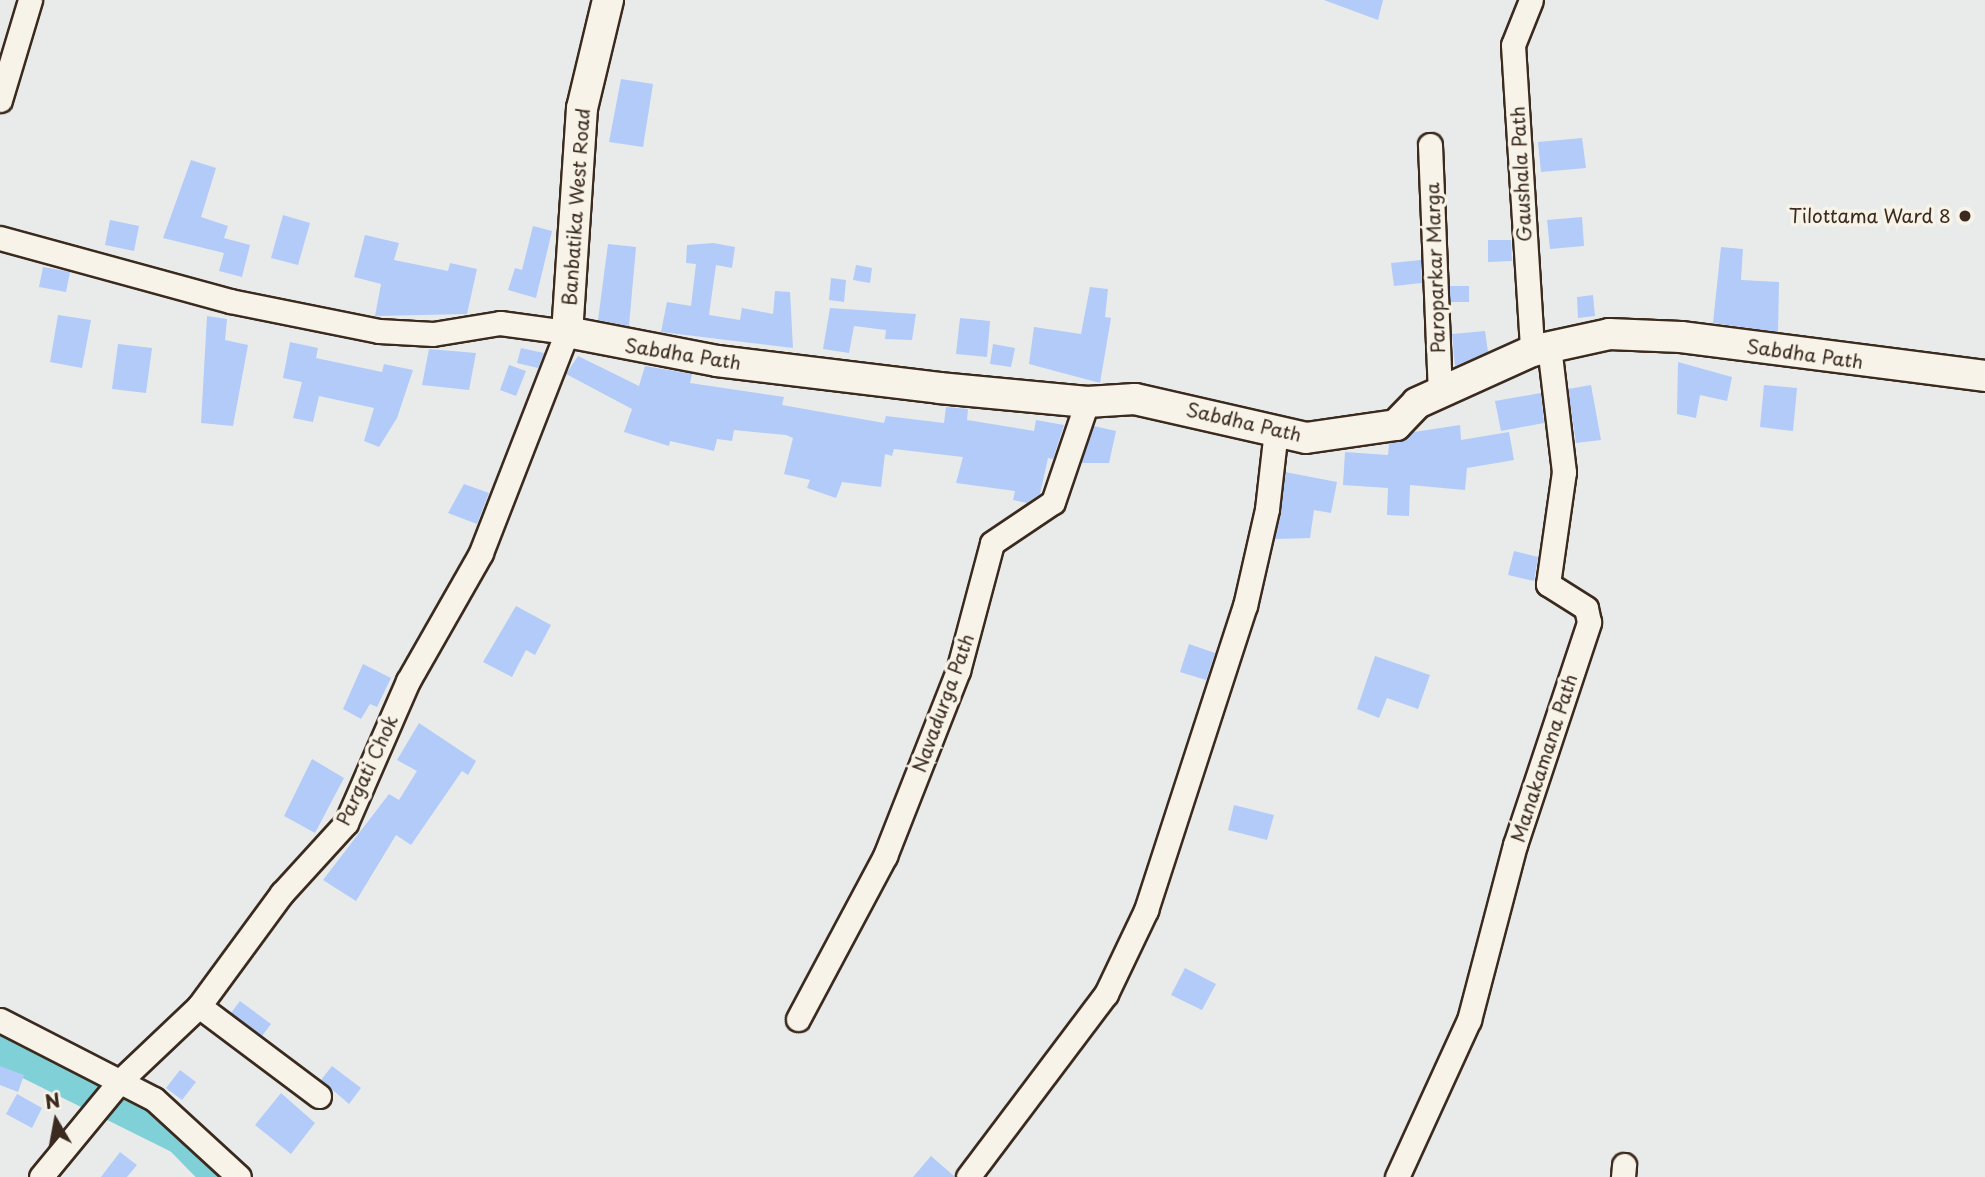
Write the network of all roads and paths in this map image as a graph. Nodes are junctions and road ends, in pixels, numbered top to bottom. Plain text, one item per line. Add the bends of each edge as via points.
1 (30, 0) edge
2 (608, 0) edge
3 (1531, 0) edge
4 (0, 100) edge
5 (1430, 145) dead end
6 (0, 238) edge
7 (567, 332) junction
8 (1541, 348) junction
9 (1985, 376) edge
10 (1440, 391) junction
11 (1087, 402) junction
12 (1276, 430) junction
13 (199, 1006) junction
14 (798, 1018) dead end
15 (0, 1020) edge
16 (118, 1084) junction
17 (318, 1096) dead end
18 (41, 1177) edge
19 (239, 1177) edge
20 (968, 1177) edge
21 (1397, 1177) edge

1 - 4 street
2 - 7 street, Banbatika West Road via 582,108
3 - 8 street, Gaushala Path via 1513,46
5 - 10 street, Paroparkar Marga
6 - 7 street via 230,301 379,331 433,334 500,323
7 - 11 street, Sabdha Path via 717,361
7 - 13 street, Pargati Chok via 481,553 408,681 346,822 282,893
8 - 9 street, Sabdha Path via 1640,332
8 - 10 street, Sabdha Path
8 - 21 street, Manakamana Path via 1564,472 1548,584 1551,592 1586,608 1589,622 1515,845 1469,1020
10 - 12 street, Sabdha Path via 1417,402 1396,425 1331,438
11 - 12 street, Sabdha Path via 1135,399
11 - 14 street, Navadurga Path via 1053,502 992,543 958,671 885,856
12 - 20 street via 1267,509 1245,606 1146,910 1093,1015
13 - 16 street, Pargati Chok
13 - 17 street
15 - 16 street
16 - 18 street, Pargati Chok
16 - 19 street via 177,1114

